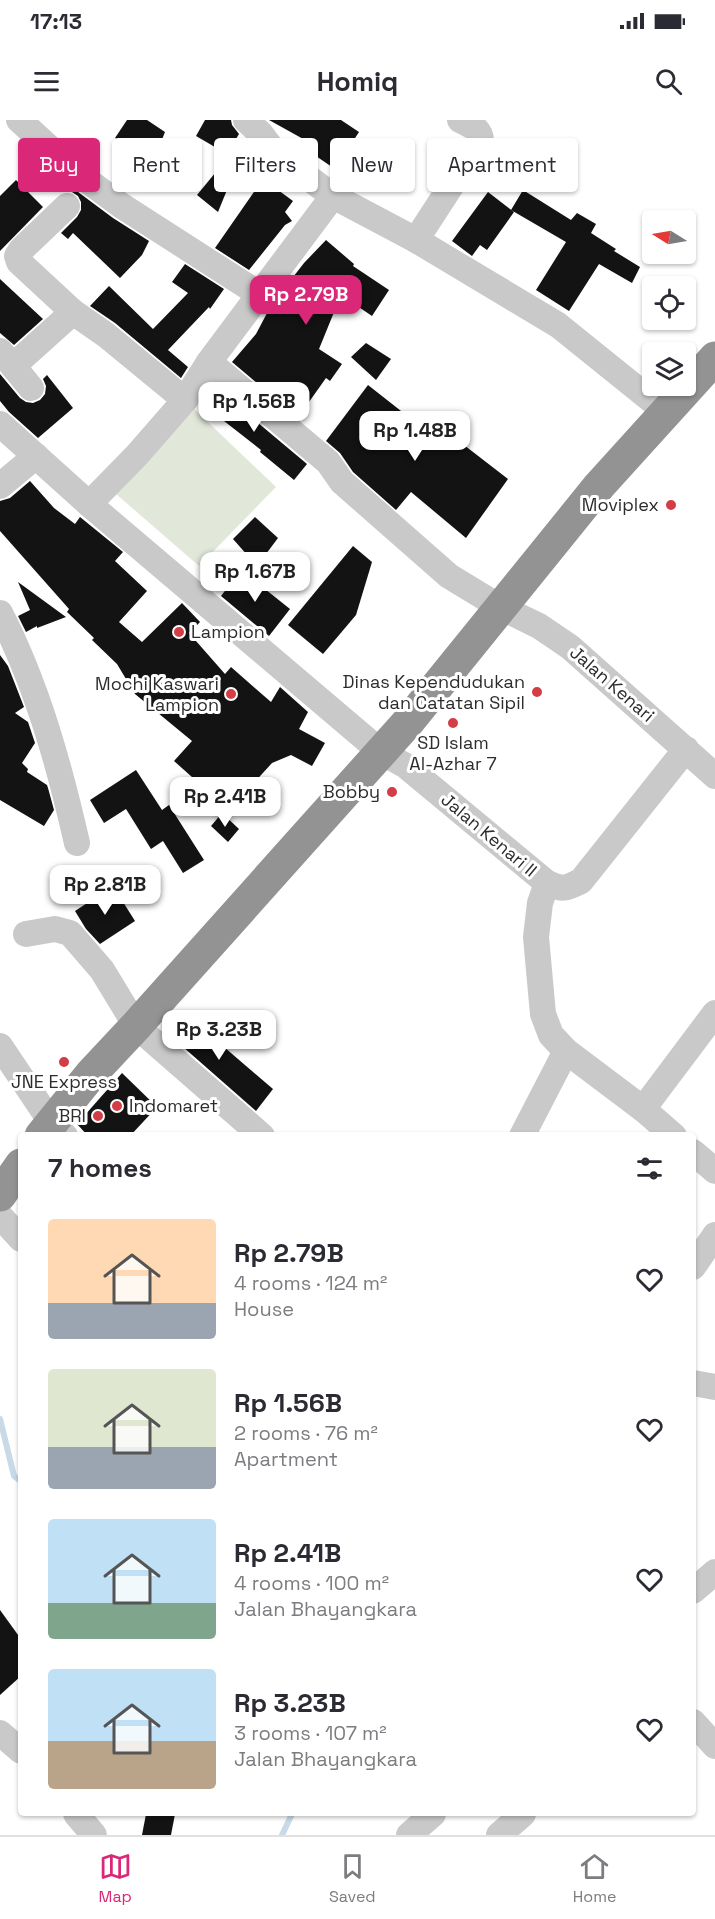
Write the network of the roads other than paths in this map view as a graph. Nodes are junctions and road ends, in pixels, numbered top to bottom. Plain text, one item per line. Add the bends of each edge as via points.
1 (19, 120) edge
2 (246, 120) edge
3 (460, 120) edge
4 (333, 196) junction
5 (67, 206) dead end
6 (416, 240) junction
7 (259, 294) junction
8 (73, 312) junction
9 (6, 358) edge
10 (715, 358) edge
11 (209, 362) junction
12 (31, 388) dead end
13 (184, 400) junction
14 (666, 412) junction
15 (0, 424) edge
16 (36, 456) junction
17 (0, 486) edge
18 (89, 504) junction
19 (500, 608) junction
20 (0, 613) edge
21 (686, 749) junction
22 (381, 752) junction
23 (715, 776) edge
24 (77, 843) dead end
25 (547, 883) junction
26 (26, 934) dead end
27 (715, 1012) edge
28 (136, 1026) junction
29 (0, 1046) edge
30 (566, 1051) junction
31 (643, 1109) junction
32 (52, 1131) edge
33 (257, 1132) edge
34 (524, 1132) edge
35 (669, 1132) edge
36 (696, 1155) edge
37 (18, 1169) edge
38 (715, 1171) edge
39 (0, 1195) edge
40 (0, 1216) edge
41 (715, 1235) edge
42 (18, 1236) edge
43 (696, 1263) edge
44 (696, 1384) edge
45 (715, 1387) edge
46 (715, 1572) edge
47 (696, 1588) edge
48 (696, 1725) edge
49 (0, 1733) edge
50 (715, 1746) edge
51 (18, 1748) edge
52 (78, 1816) edge
53 (431, 1816) edge
54 (521, 1816) edge
55 (94, 1835) edge
56 (409, 1835) edge
57 (499, 1835) edge

1 - 7 street via 77,173 122,206
2 - 4 street via 276,154
3 - 6 street via 476,129 482,140
4 - 6 street
4 - 7 street
5 - 8 street via 17,256 26,270
6 - 14 street via 558,326
7 - 11 street
8 - 9 street
8 - 13 street
9 - 12 street
10 - 14 highway
11 - 13 street
11 - 19 street, Jalan Kenari via 328,462 342,482 449,576
13 - 18 street
14 - 19 highway via 599,486
15 - 16 street, Jalan Kenari II
16 - 17 street
16 - 18 street, Jalan Kenari II
18 - 22 street, Jalan Kenari II
19 - 21 street, Jalan Kenari via 570,646
19 - 22 highway
20 - 24 street via 32,685 59,764
21 - 23 street, Jalan Kenari
21 - 25 street via 581,881 560,889
22 - 25 street, Jalan Kenari II via 406,766
22 - 28 highway
25 - 30 street, Jalan Kenari II via 536,937 543,1014 551,1035
26 - 28 street via 55,928 70,933 102,970
27 - 31 street
28 - 32 highway via 92,1073
28 - 33 street
29 - 32 street
30 - 31 street, Jalan Kenari II
30 - 34 street
31 - 35 street, Jalan Kenari II
36 - 38 street
37 - 39 highway
40 - 42 street
41 - 43 street
44 - 45 street
46 - 47 street
48 - 50 street
49 - 51 street
52 - 55 street
53 - 56 street
54 - 57 street

